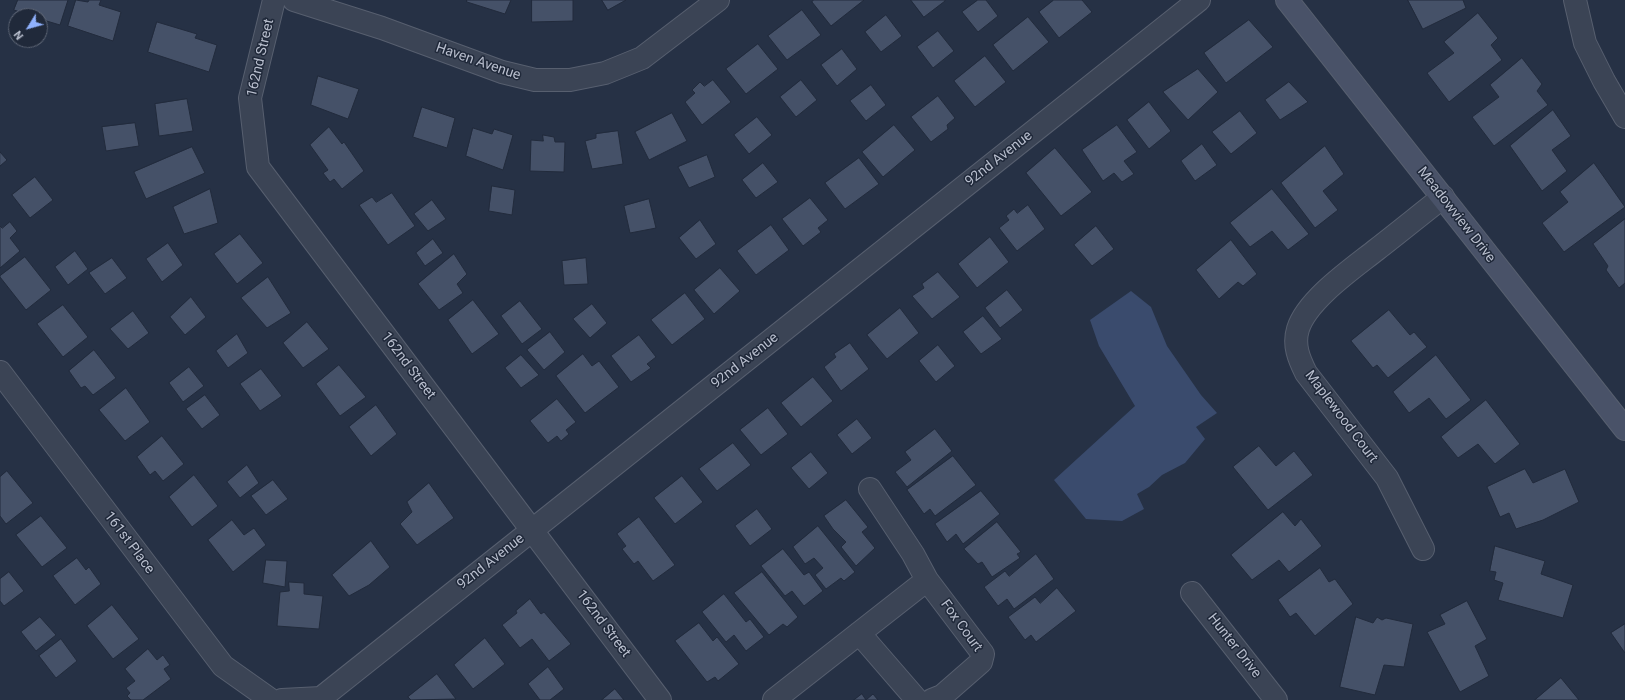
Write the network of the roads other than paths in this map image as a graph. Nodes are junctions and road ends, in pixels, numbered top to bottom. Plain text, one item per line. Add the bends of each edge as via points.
1 (274, 0) edge
2 (294, 0) edge
3 (718, 0) edge
4 (1200, 0) edge
5 (1287, 0) edge
6 (1575, 0) edge
7 (1625, 117) edge
8 (1443, 197) junction
9 (0, 372) edge
10 (1625, 429) edge
11 (870, 489) dead end
12 (532, 530) junction
13 (1423, 549) dead end
14 (927, 580) junction
15 (1192, 593) dead end
16 (859, 633) junction
17 (271, 700) edge
18 (282, 700) edge
19 (660, 700) edge
20 (774, 700) edge
21 (917, 700) edge
22 (932, 700) edge
23 (1276, 700) edge

1 - 12 street, 162nd Street via 250,98 258,167
2 - 3 street, Haven Avenue via 382,28 502,72 535,80 570,80 605,73 642,58
4 - 12 street, 92nd Avenue
5 - 8 street, Meadowview Drive
6 - 7 street via 1585,42
8 - 10 street, Meadowview Drive
8 - 13 street, Maplewood Court via 1341,278 1315,302 1302,317 1296,341 1298,356 1306,373 1387,478
9 - 17 street, 161st Place via 223,666
11 - 14 street, Fox Court
12 - 18 street, 92nd Avenue via 321,698
12 - 19 street, 162nd Street
14 - 16 street
14 - 22 street, Fox Court via 983,654 981,662 942,696
15 - 23 street, Hunter Drive
16 - 20 street
16 - 21 street

